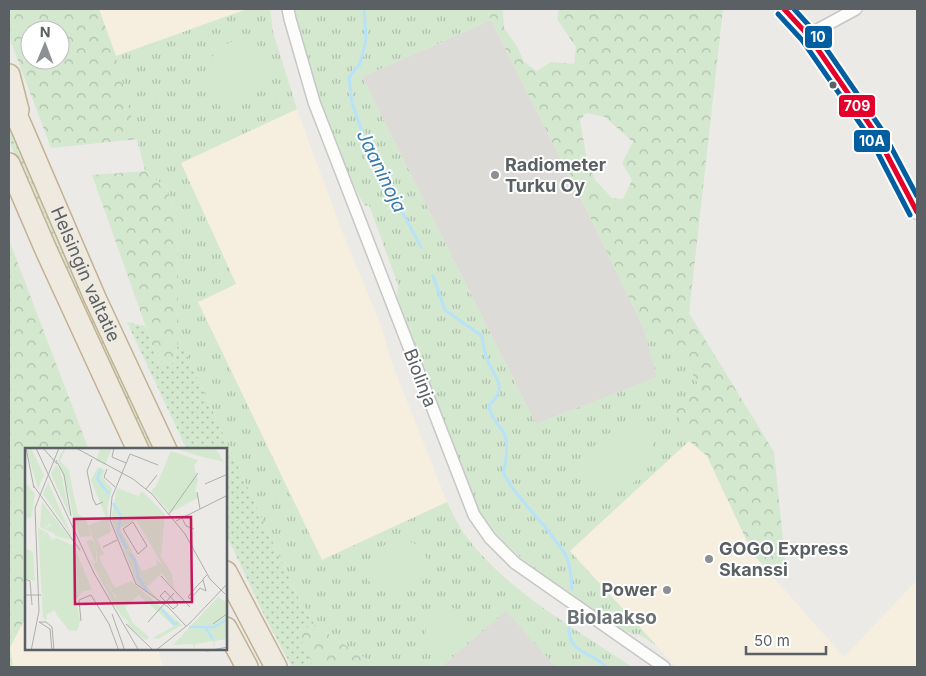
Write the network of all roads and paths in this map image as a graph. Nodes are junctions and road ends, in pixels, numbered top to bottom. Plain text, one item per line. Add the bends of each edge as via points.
1 (288, 9) edge
2 (784, 9) edge
3 (856, 9) edge
4 (808, 35) junction
5 (9, 75) edge
6 (9, 98) edge
7 (26, 139) junction
8 (9, 164) edge
9 (9, 191) edge
10 (917, 212) edge
11 (46, 250) junction
12 (137, 448) edge
13 (165, 448) edge
14 (228, 576) edge
15 (228, 632) edge
16 (246, 667) edge
17 (276, 667) edge
18 (664, 667) edge

1 - 18 street, Biolinja via 314,102 474,515 490,538 532,577
2 - 4 street
3 - 4 street
4 - 10 street via 876,134
5 - 7 highway
6 - 7 highway, Helsingin valtatie
7 - 13 highway, Helsingin valtatie
8 - 11 highway, Helsingin valtatie
9 - 11 highway
11 - 12 highway, Helsingin valtatie
14 - 17 highway
15 - 16 highway

